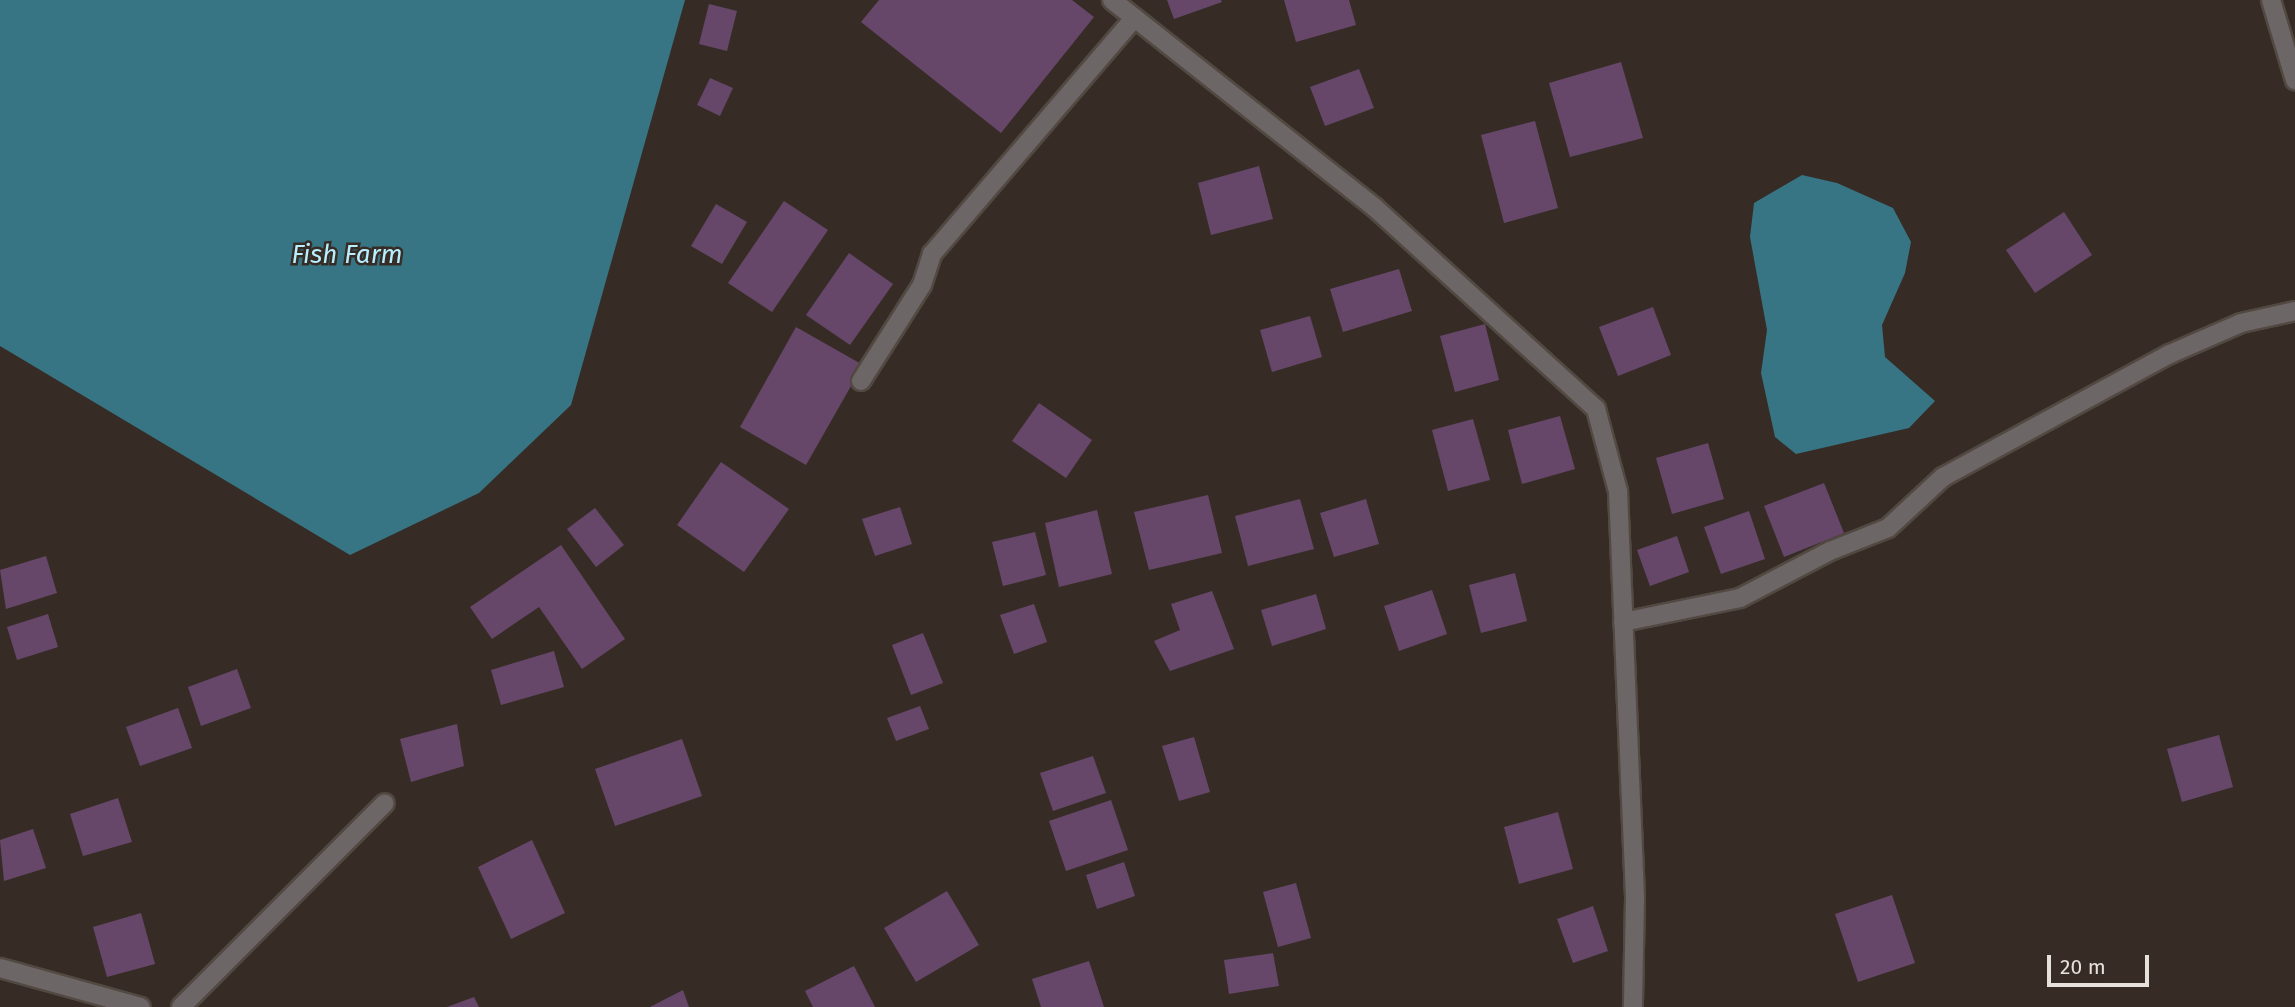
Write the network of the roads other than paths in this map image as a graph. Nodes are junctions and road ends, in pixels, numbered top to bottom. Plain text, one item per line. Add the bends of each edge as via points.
1 (1112, 0) edge
2 (2271, 0) edge
3 (1134, 18) junction
4 (2295, 80) edge
5 (2295, 311) edge
6 (861, 381) dead end
7 (1623, 622) junction
8 (385, 803) dead end
9 (0, 968) edge
10 (141, 1007) edge
11 (181, 1007) edge
12 (1633, 1007) edge

1 - 3 street
2 - 4 street
3 - 6 street via 932,254 922,285
3 - 7 street via 1374,207 1596,409 1618,491
5 - 7 street via 2242,323 2170,354 1943,477 1888,528 1830,551 1740,598
7 - 12 street via 1635,899
8 - 11 street
9 - 10 street

